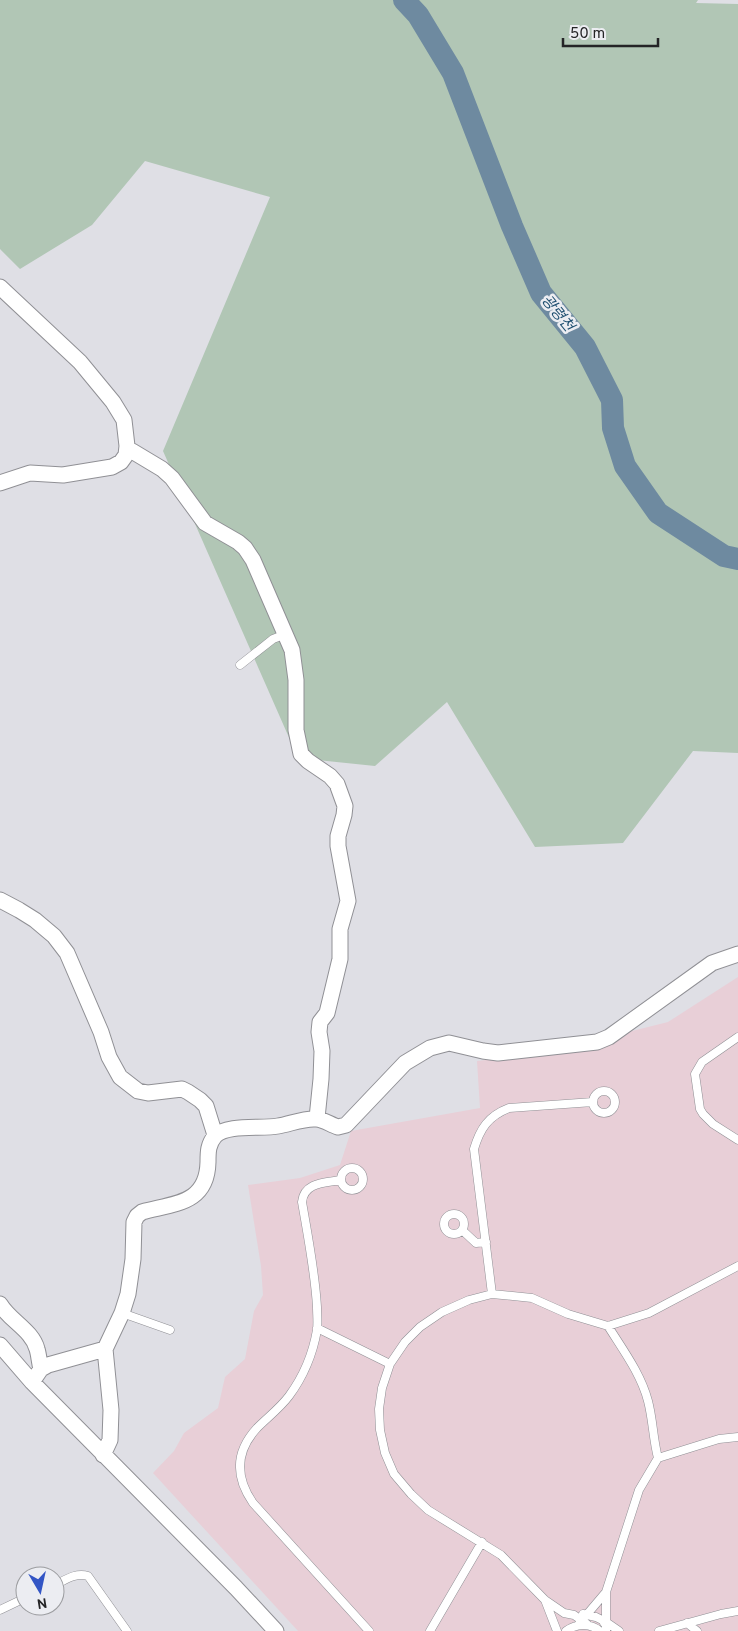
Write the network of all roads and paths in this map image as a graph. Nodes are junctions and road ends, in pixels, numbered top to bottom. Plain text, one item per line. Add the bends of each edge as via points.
1 (0, 287) edge
2 (132, 451) dead end
3 (0, 483) edge
4 (286, 634) junction
5 (240, 665) dead end
6 (0, 900) edge
7 (738, 954) edge
8 (738, 1037) edge
9 (593, 1102) dead end
10 (317, 1118) junction
11 (215, 1135) junction
12 (738, 1140) edge
13 (341, 1180) dead end
14 (462, 1230) dead end
15 (486, 1242) junction
16 (738, 1266) edge
17 (492, 1294) junction
18 (0, 1304) edge
19 (122, 1313) junction
20 (608, 1326) junction
21 (317, 1328) junction
22 (170, 1330) dead end
23 (0, 1345) edge
24 (105, 1349) junction
25 (390, 1364) junction
26 (41, 1369) junction
27 (32, 1382) junction
28 (738, 1437) edge
29 (104, 1455) junction
30 (658, 1458) junction
31 (482, 1542) junction
32 (65, 1580) edge
33 (606, 1592) junction
34 (545, 1600) junction
35 (15, 1603) edge
36 (0, 1610) edge
37 (738, 1611) edge
38 (583, 1621) junction
39 (606, 1622) junction
40 (687, 1623) junction
41 (598, 1629) edge
42 (127, 1631) edge
43 (276, 1631) edge
44 (369, 1631) edge
45 (430, 1631) edge
46 (557, 1631) edge
47 (566, 1631) edge
48 (606, 1631) edge
49 (619, 1631) edge
50 (660, 1631) edge
51 (697, 1631) edge

1 - 3 street via 80,362 113,402 124,420 127,446 121,462 112,467 63,474 30,473
2 - 4 street via 153,462 172,478 205,522 245,548
4 - 5 lane via 273,639
4 - 10 street via 295,665 296,730 301,754 337,784 345,806 338,846 348,901 340,929 340,959 327,1013 320,1022 322,1051
6 - 11 street via 35,920 54,936 67,953 120,1077 138,1091 182,1089 188,1092 206,1106
7 - 10 street via 712,963 609,1037 597,1042 498,1053 449,1043 430,1048 405,1063 346,1124 338,1127
8 - 12 lane via 702,1062 695,1074 703,1114 712,1124
9 - 15 lane via 508,1108 497,1112 478,1134 474,1149
10 - 11 street via 276,1127 228,1130
11 - 19 street via 210,1142 208,1171 200,1191 184,1201 137,1216 131,1279
13 - 21 lane via 313,1185 303,1195 316,1287
14 - 15 lane via 476,1243
15 - 17 lane
16 - 20 lane via 649,1313
17 - 20 lane via 532,1298 576,1317
17 - 25 lane via 442,1312 420,1327
18 - 26 street via 33,1340
19 - 22 lane
19 - 24 street
20 - 30 lane via 642,1382
21 - 25 lane
21 - 44 lane via 299,1380 281,1406 249,1438 241,1455 239,1473 246,1494 253,1503
23 - 27 street
24 - 26 street
24 - 29 street via 111,1410 110,1440
25 - 31 lane via 379,1409 385,1453 394,1474 428,1510
26 - 27 street
27 - 29 street
28 - 30 lane via 719,1439
29 - 43 street
30 - 33 lane via 639,1490
31 - 34 lane via 501,1555
31 - 45 lane
32 - 42 lane via 75,1575 88,1576
33 - 38 lane
33 - 39 lane
34 - 38 lane
34 - 46 lane
35 - 36 lane
37 - 40 lane
38 - 39 lane
38 - 41 lane
38 - 47 lane
39 - 41 lane
39 - 48 lane
39 - 49 lane
40 - 50 lane
40 - 51 lane

